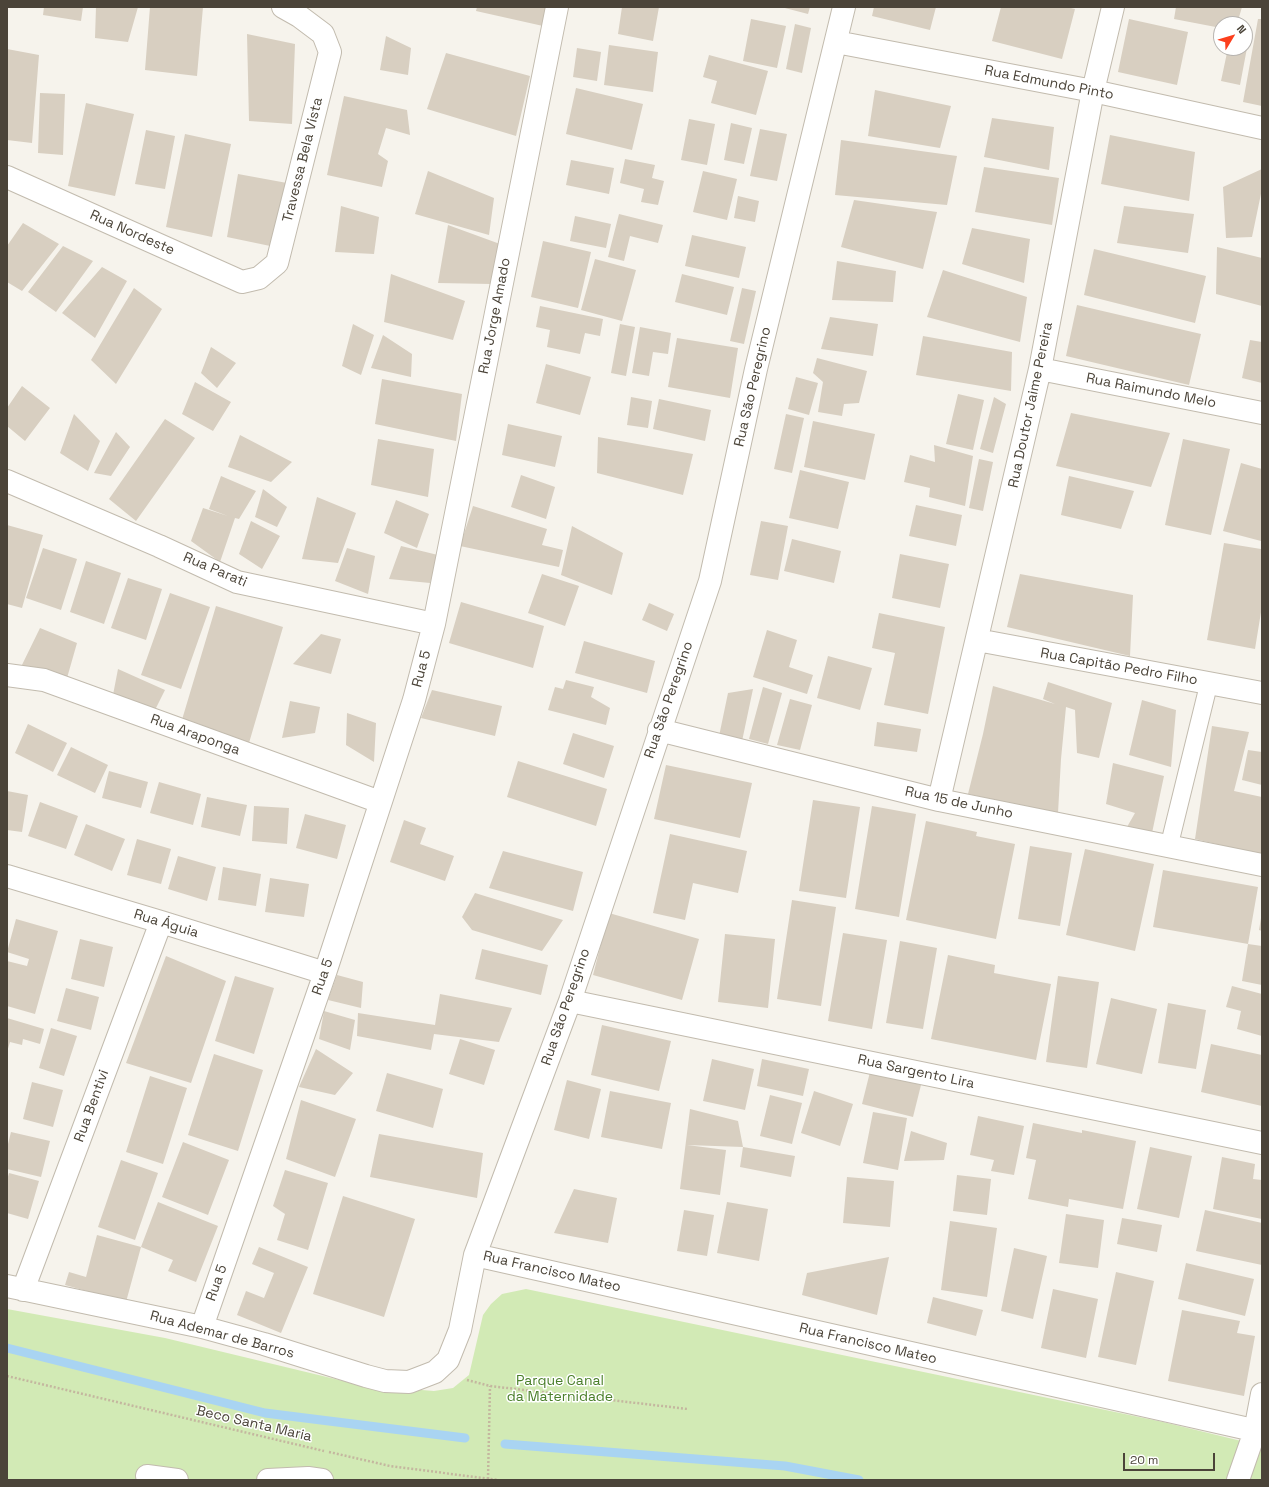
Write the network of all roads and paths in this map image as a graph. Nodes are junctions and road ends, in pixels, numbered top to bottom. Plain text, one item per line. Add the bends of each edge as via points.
1 (283, 7) edge
2 (557, 7) edge
3 (844, 7) edge
4 (1113, 7) edge
5 (836, 42) junction
6 (1092, 91) junction
7 (1262, 128) edge
8 (7, 177) edge
9 (259, 278) joint
10 (1040, 369) junction
11 (1262, 413) edge
12 (7, 481) edge
13 (434, 624) junction
14 (977, 640) junction
15 (7, 675) edge
16 (1209, 683) junction
17 (1262, 693) edge
18 (659, 730) junction
19 (939, 800) junction
20 (380, 802) junction
21 (1170, 846) junction
22 (1262, 865) edge
23 (7, 876) edge
24 (161, 922) junction
25 (325, 974) junction
26 (570, 1001) junction
27 (1262, 1143) edge
28 (475, 1255) junction
29 (15, 1288) edge
30 (202, 1327) junction
31 (435, 1372) junction
32 (7, 1376) edge
33 (490, 1386) junction
34 (1262, 1394) edge
35 (688, 1409) dead end
36 (1258, 1432) edge
37 (147, 1476) dead end
38 (488, 1479) junction
39 (177, 1480) edge
40 (268, 1480) edge
41 (322, 1480) edge
42 (498, 1480) edge
43 (1238, 1480) edge

1 - 9 street, Travessa Bela Vista via 323,34 330,52 277,263
2 - 13 street, Rua Jorge Amado
3 - 5 street, Rua São Peregrino
4 - 6 street, Rua Doutor Jaime Pereira
5 - 6 street, Rua Edmundo Pinto
5 - 18 street, Rua São Peregrino via 756,369 710,580
6 - 7 street, Rua Edmundo Pinto
6 - 10 street, Rua Doutor Jaime Pereira
8 - 9 street, Rua Nordeste via 242,282
10 - 11 street, Rua Raimundo Melo
10 - 14 street, Rua Doutor Jaime Pereira
12 - 13 street, Rua Parati via 237,582
13 - 20 street, Rua 5 via 414,700
14 - 16 street, Rua Capitão Pedro Filho
14 - 19 street, Rua Doutor Jaime Pereira
15 - 20 street, Rua Araponga via 44,680
16 - 17 street, Rua Capitão Pedro Filho
16 - 21 lane
18 - 19 street, Rua 15 de Junho
18 - 26 street, Rua São Peregrino
19 - 21 street, Rua 15 de Junho
20 - 25 street, Rua 5
21 - 22 street, Rua 15 de Junho
23 - 24 street, Rua Águia
24 - 25 street, Rua Águia
24 - 29 street, Rua Bentivi
25 - 30 street, Rua 5
26 - 27 street, Rua Sargento Lira
26 - 28 street, Rua São Peregrino
28 - 31 street, Rua São Peregrino via 460,1330 448,1360
28 - 36 street, Rua Francisco Mateo
29 - 30 street, Rua Ademar de Barros
30 - 31 street, Rua Ademar de Barros via 385,1381 409,1382
31 - 33 path
32 - 38 path, Beco Santa Maria via 390,1466
33 - 35 path
33 - 38 path
34 - 36 street
36 - 43 street
37 - 39 street
38 - 42 path, Beco Santa Maria
40 - 41 street

